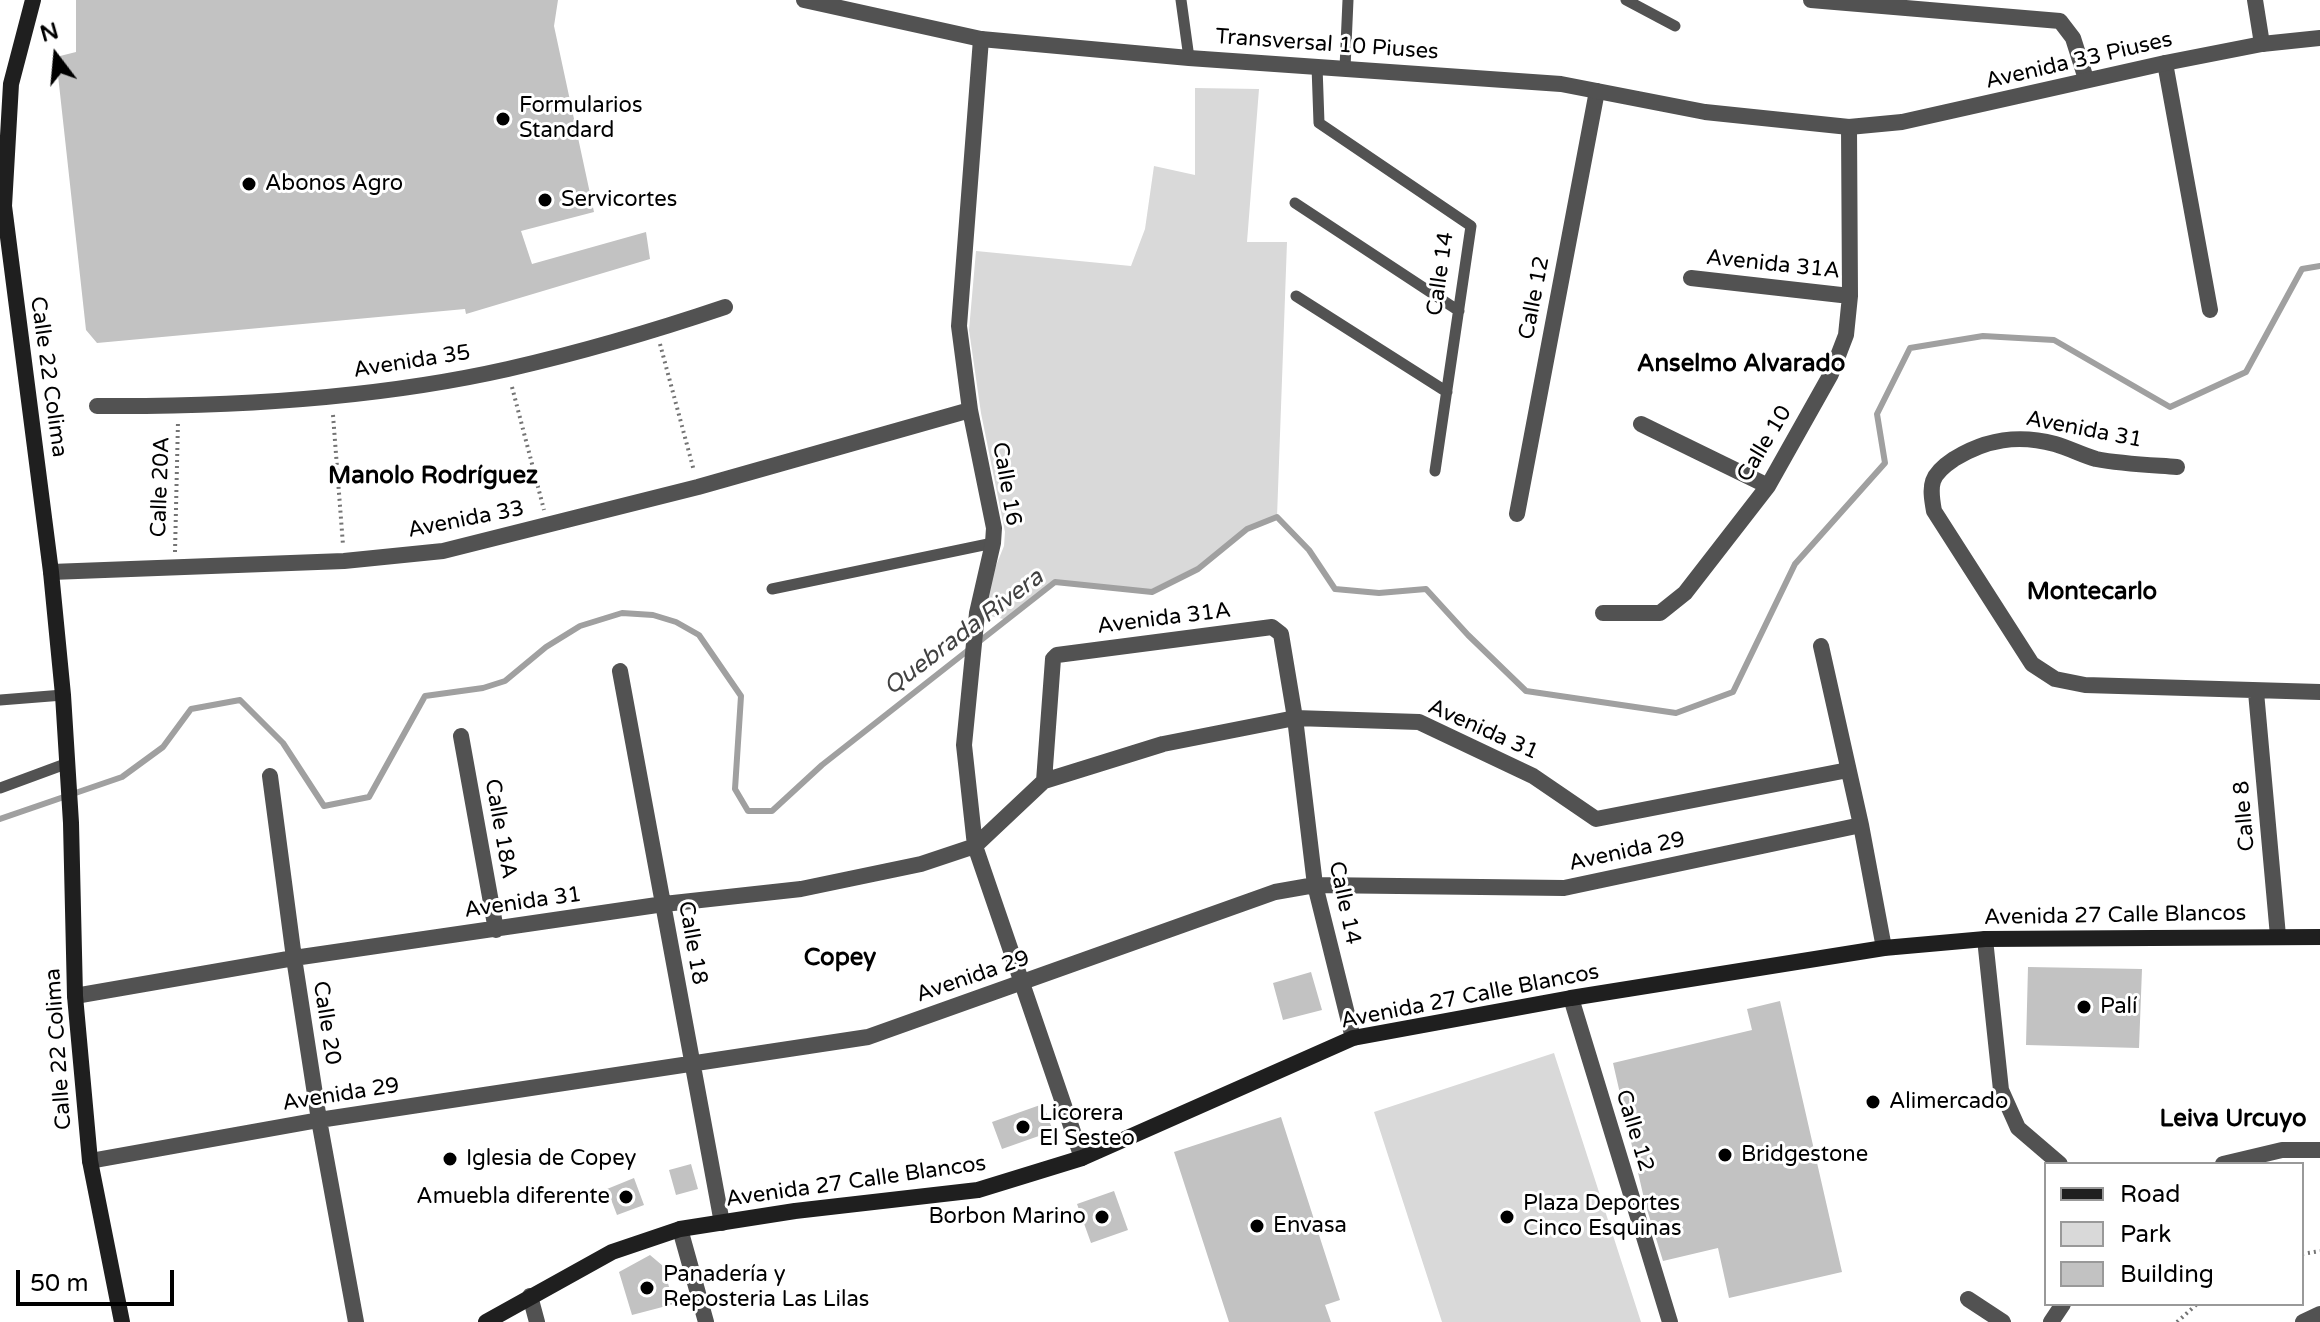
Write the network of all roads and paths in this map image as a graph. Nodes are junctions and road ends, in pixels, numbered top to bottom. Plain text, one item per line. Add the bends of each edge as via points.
1 (33, 0) edge
2 (805, 0) edge
3 (1181, 0) edge
4 (1348, 0) edge
5 (1626, 0) edge
6 (1811, 0) edge
7 (2255, 0) edge
8 (1675, 26) dead end
9 (2320, 38) edge
10 (981, 39) junction
11 (2262, 44) junction
12 (1189, 58) junction
13 (2165, 63) junction
14 (1317, 66) junction
15 (1345, 68) junction
16 (2086, 79) junction
17 (1597, 91) junction
18 (1849, 127) junction
19 (1295, 203) dead end
20 (2, 206) edge
21 (1691, 278) dead end
22 (1296, 296) dead end
23 (1850, 296) junction
24 (725, 307) dead end
25 (2210, 310) dead end
26 (1459, 311) junction
27 (657, 330) junction
28 (507, 369) junction
29 (1447, 392) junction
30 (332, 396) junction
31 (97, 406) dead end
32 (179, 407) junction
33 (970, 410) junction
34 (1641, 424) dead end
35 (2177, 467) dead end
36 (1435, 471) dead end
37 (1768, 486) junction
38 (698, 487) junction
39 (1517, 514) dead end
40 (548, 525) junction
41 (993, 543) junction
42 (344, 561) junction
43 (174, 568) junction
44 (51, 572) junction
45 (772, 589) dead end
46 (1603, 613) dead end
47 (1281, 634) joint
48 (1821, 646) dead end
49 (620, 671) dead end
50 (2256, 692) junction
51 (2320, 692) edge
52 (63, 695) junction
53 (0, 700) edge
54 (1295, 718) junction
55 (461, 736) dead end
56 (68, 766) junction
57 (1848, 770) junction
58 (270, 776) dead end
59 (1044, 781) junction
60 (0, 788) edge
61 (1861, 825) junction
62 (975, 846) junction
63 (1315, 885) junction
64 (664, 904) junction
65 (496, 930) junction
66 (2278, 936) junction
67 (2320, 937) edge
68 (1985, 939) junction
69 (1884, 948) junction
70 (294, 958) junction
71 (1021, 984) junction
72 (75, 996) junction
73 (1571, 998) junction
74 (1353, 1038) junction
75 (690, 1062) junction
76 (319, 1120) junction
77 (2320, 1150) edge
78 (1082, 1158) junction
79 (90, 1161) junction
80 (2058, 1162) edge
81 (2231, 1162) edge
82 (722, 1223) junction
83 (680, 1229) junction
84 (530, 1296) junction
85 (1968, 1299) dead end
86 (2195, 1306) edge
87 (2320, 1314) edge
88 (122, 1322) edge
89 (356, 1322) edge
90 (486, 1322) edge
91 (537, 1322) edge
92 (706, 1322) edge
93 (1670, 1322) edge
94 (2003, 1322) edge
95 (2177, 1322) edge
96 (2303, 1322) edge

1 - 20 main road, Calle 22 Colima via 11,84
2 - 10 street, Transversal 10 Piuses
3 - 12 lane
4 - 15 lane
5 - 8 lane
6 - 16 street via 2060,21 2073,38
7 - 11 street
9 - 11 street, Avenida 33 Piuses
10 - 12 street, Transversal 10 Piuses
10 - 33 street, Calle 16 via 959,299
11 - 13 street, Avenida 33 Piuses
12 - 14 street, Transversal 10 Piuses
13 - 16 street, Avenida 33 Piuses
13 - 25 street
14 - 15 street, Transversal 10 Piuses
14 - 26 lane, Calle 14 via 1319,123 1471,226
15 - 17 street, Transversal 10 Piuses
16 - 18 street, Avenida 33 Piuses via 1902,122
17 - 18 street, Transversal 10 Piuses via 1705,112
17 - 39 street, Calle 12
18 - 23 street, Calle 10
19 - 26 lane
20 - 44 main road, Calle 22 Colima
21 - 23 street, Avenida 31A
22 - 29 lane
23 - 37 street, Calle 10 via 1846,335 1831,374
24 - 27 street, Avenida 35
26 - 29 lane, Calle 14
27 - 28 street, Avenida 35
27 - 38 path
28 - 30 street, Avenida 35
28 - 40 path
29 - 36 lane, Calle 14
30 - 32 street, Avenida 35
30 - 42 path
31 - 32 street, Avenida 35
32 - 43 path, Calle 20A
33 - 38 street, Avenida 33
33 - 41 street, Calle 16
34 - 37 street
35 - 50 street, Avenida 31 via 2095,458 2040,441 2001,439 1973,447 1939,469 1930,489 1934,511 2032,664 2055,679 2085,685
37 - 46 street, Calle 10 via 1685,593 1660,613
38 - 40 street, Avenida 33
40 - 42 street, Avenida 33 via 443,551
41 - 45 lane
41 - 62 street, Calle 16 via 977,613 964,745
42 - 43 street, Avenida 33
43 - 44 street, Avenida 33
44 - 52 main road, Calle 22 Colima
47 - 54 street, Calle 14
47 - 59 street, Avenida 31A via 1269,627 1057,655
48 - 57 street
49 - 64 street, Calle 18
50 - 51 street
50 - 66 street, Calle 8
52 - 53 lane
52 - 56 main road, Calle 22 Colima
54 - 57 street, Avenida 31 via 1419,722 1533,776 1596,819
54 - 59 street, Avenida 31 via 1163,744
54 - 63 street, Calle 14
55 - 65 street, Calle 18A
56 - 60 lane
56 - 72 main road, Calle 22 Colima
57 - 61 street
58 - 70 street, Calle 20
59 - 62 street
61 - 63 street, Avenida 29 via 1564,888
61 - 69 street
62 - 64 street, Avenida 31 via 921,864 801,889
62 - 71 street, Calle 16
63 - 71 street, Avenida 29 via 1275,892
63 - 74 street, Calle 14
64 - 65 street, Avenida 31
64 - 75 street, Calle 18
65 - 70 street, Avenida 31
66 - 67 main road, Avenida 27 Calle Blancos
66 - 68 main road, Avenida 27 Calle Blancos
68 - 69 main road, Avenida 27 Calle Blancos
68 - 80 street via 2001,1090 2018,1128
69 - 73 main road, Avenida 27 Calle Blancos
70 - 72 street, Avenida 31
70 - 76 street, Calle 20
71 - 75 street, Avenida 29 via 868,1037
71 - 78 street, Calle 16
72 - 79 main road, Calle 22 Colima
73 - 74 main road, Avenida 27 Calle Blancos
73 - 93 street, Calle 12
74 - 78 main road, Avenida 27 Calle Blancos
75 - 76 street, Avenida 29
75 - 82 street, Calle 18
76 - 79 street, Avenida 29
76 - 89 street, Calle 20
77 - 81 street via 2282,1150
78 - 82 main road, Avenida 27 Calle Blancos via 978,1190
79 - 88 main road, Calle 22 Colima
82 - 83 main road, Avenida 27 Calle Blancos
83 - 84 main road, Avenida 27 Calle Blancos via 612,1252
83 - 92 street
84 - 90 main road, Avenida 27 Calle Blancos
84 - 91 street
85 - 94 street
86 - 95 path
87 - 96 street

